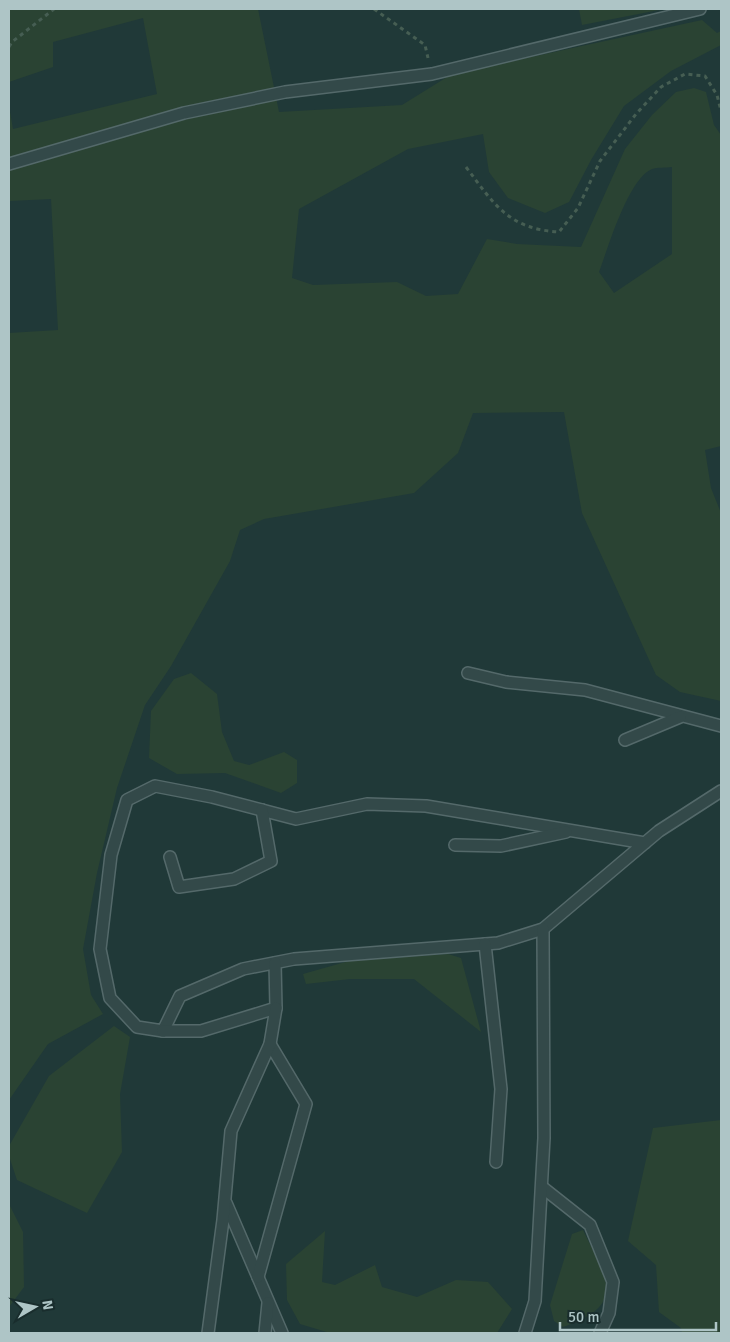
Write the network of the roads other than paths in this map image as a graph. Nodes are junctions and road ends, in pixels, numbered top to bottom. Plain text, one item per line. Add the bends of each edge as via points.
1 (700, 9) edge
2 (9, 164) edge
3 (468, 673) dead end
4 (680, 717) junction
5 (721, 726) edge
6 (625, 740) dead end
7 (721, 791) edge
8 (262, 810) junction
9 (573, 831) junction
10 (645, 843) junction
11 (455, 845) dead end
12 (170, 857) dead end
13 (543, 929) junction
14 (485, 944) junction
15 (275, 962) junction
16 (276, 1008) junction
17 (163, 1031) junction
18 (270, 1044) junction
19 (496, 1162) dead end
20 (542, 1187) junction
21 (225, 1202) junction
22 (258, 1277) junction
23 (268, 1302) junction
24 (208, 1333) edge
25 (265, 1333) edge
26 (282, 1333) edge
27 (525, 1333) edge
28 (600, 1333) edge

1 - 2 lane via 432,74 284,92 184,113
3 - 4 lane via 506,682 585,690
4 - 5 lane
4 - 6 lane
7 - 10 lane
8 - 9 lane via 296,819 367,804 426,806
8 - 12 lane via 271,861 234,879 179,887
8 - 17 lane via 212,796 155,786 127,800 111,856 100,949 110,998 137,1027
9 - 10 lane
9 - 11 lane via 501,846
10 - 13 lane
13 - 14 lane
13 - 20 lane
14 - 15 lane
14 - 19 lane via 501,1089
15 - 16 lane
15 - 17 lane via 243,969 180,996
16 - 17 lane via 202,1031
16 - 18 lane
18 - 21 lane via 231,1131
18 - 22 lane via 306,1104
20 - 27 lane via 535,1301
20 - 28 lane via 590,1225 613,1282 609,1313
21 - 22 lane
21 - 24 lane
22 - 23 lane
23 - 25 lane
23 - 26 lane

